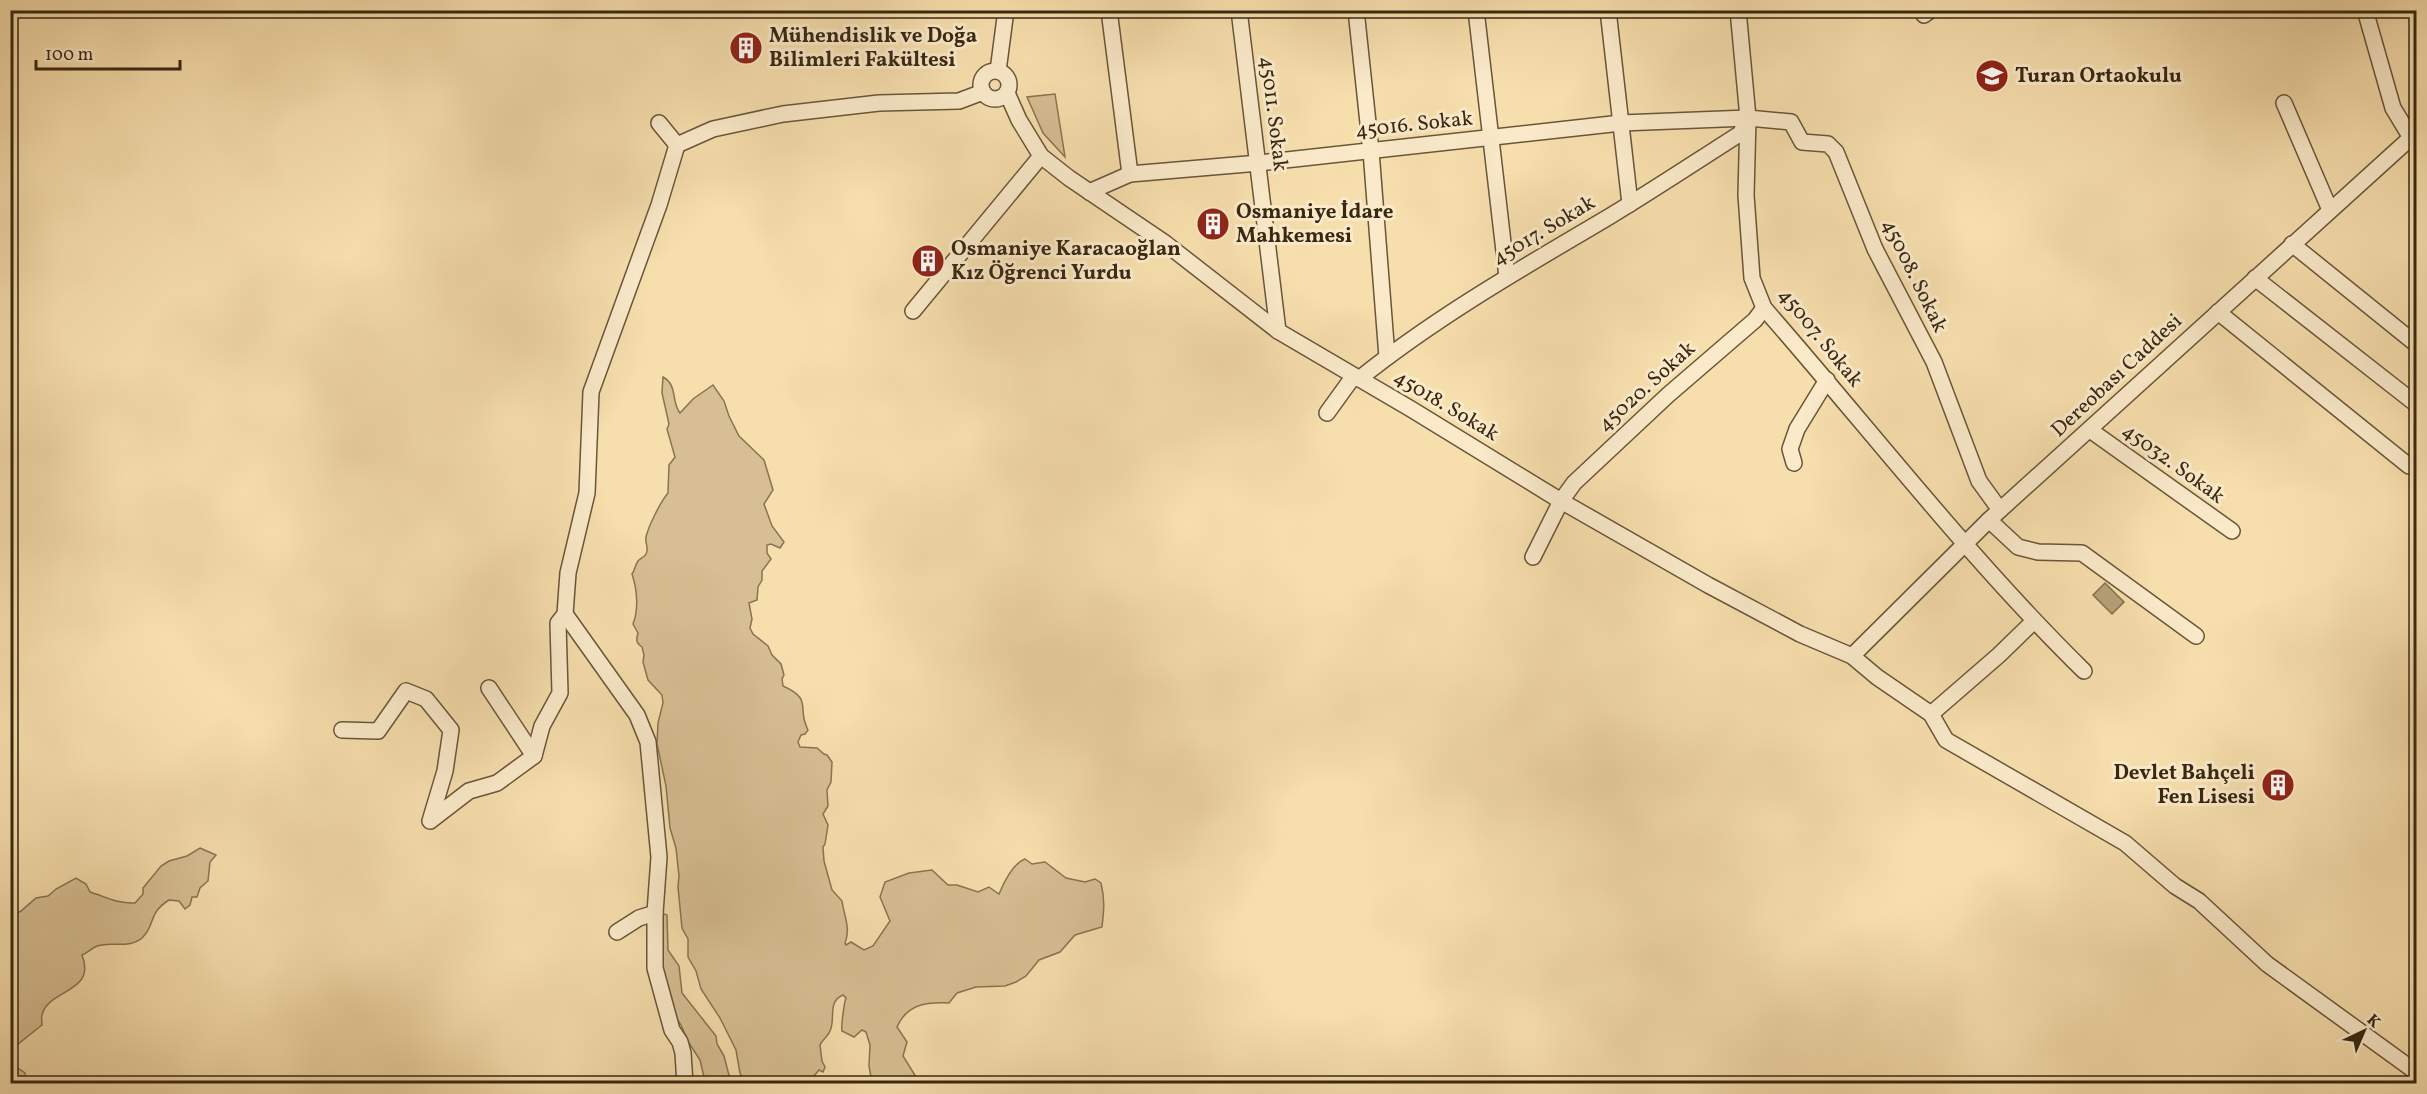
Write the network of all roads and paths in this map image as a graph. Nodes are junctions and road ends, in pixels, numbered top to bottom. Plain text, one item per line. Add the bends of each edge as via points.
1 (1006, 10) edge
2 (1109, 10) edge
3 (1239, 10) edge
4 (1356, 10) edge
5 (1476, 10) edge
6 (1608, 10) edge
7 (1738, 10) edge
8 (2365, 10) edge
9 (998, 71) junction
10 (983, 92) junction
11 (1007, 93) junction
12 (2284, 103) dead end
13 (1748, 118) junction
14 (659, 123) dead end
15 (1621, 123) junction
16 (1491, 137) junction
17 (2415, 139) edge
18 (677, 145) junction
19 (1371, 151) junction
20 (1041, 156) junction
21 (1259, 163) junction
22 (1130, 174) junction
23 (1089, 192) junction
24 (1630, 204) junction
25 (2330, 210) junction
26 (2292, 244) junction
27 (1508, 277) junction
28 (2254, 278) junction
29 (1764, 308) junction
30 (913, 311) dead end
31 (2218, 312) junction
32 (1278, 331) junction
33 (2416, 344) edge
34 (1387, 357) junction
35 (1356, 378) junction
36 (1827, 380) junction
37 (2416, 404) edge
38 (1327, 413) dead end
39 (2090, 430) junction
40 (1794, 463) dead end
41 (2409, 466) dead end
42 (1562, 501) junction
43 (1994, 515) junction
44 (2232, 531) dead end
45 (1965, 543) junction
46 (1533, 557) dead end
47 (565, 614) junction
48 (2033, 621) junction
49 (2196, 636) dead end
50 (1852, 656) junction
51 (2084, 671) dead end
52 (489, 688) dead end
53 (1931, 714) junction
54 (342, 730) dead end
55 (534, 756) junction
56 (655, 913) junction
57 (617, 932) dead end
58 (2416, 1072) edge
59 (685, 1083) edge

1 - 9 street
2 - 22 street
3 - 21 street, 45011. Sokak
4 - 19 street
5 - 16 street
6 - 15 street
7 - 13 street, 45007. Sokak
8 - 17 street via 2392,108
9 - 10 street via 985,75
9 - 11 street via 1008,80
10 - 11 street via 994,100
10 - 18 street via 959,101 879,103 783,114 713,129
11 - 20 street, 45018. Sokak via 1018,120
12 - 25 street
13 - 15 street, 45016. Sokak
13 - 24 street, 45017. Sokak via 1742,133
13 - 29 street, 45007. Sokak via 1746,186 1752,278
13 - 43 street, 45008. Sokak via 1791,122 1802,142 1828,144 1836,152 1875,249 1934,362
14 - 18 street
15 - 16 street, 45016. Sokak
15 - 24 street
16 - 19 street, 45016. Sokak
16 - 27 street
17 - 25 street, Dereobası Caddesi
18 - 47 street via 591,392 587,493 568,573
19 - 21 street, 45016. Sokak
19 - 34 street
20 - 23 street, 45018. Sokak
20 - 30 street
21 - 22 street, 45016. Sokak
21 - 32 street, 45011. Sokak
22 - 23 street, 45016. Sokak
23 - 32 street, 45018. Sokak via 1165,243
24 - 27 street, 45017. Sokak
25 - 26 street, Dereobası Caddesi
26 - 28 street, Dereobası Caddesi
26 - 33 street
27 - 34 street, 45017. Sokak
28 - 31 street, Dereobası Caddesi
28 - 37 street
29 - 36 street, 45007. Sokak
29 - 42 street, 45020. Sokak via 1574,483
31 - 39 street, Dereobası Caddesi
31 - 41 street
32 - 35 street, 45018. Sokak
34 - 35 street, 45017. Sokak
35 - 38 street, 45017. Sokak
35 - 42 street, 45018. Sokak
36 - 40 street via 1797,429 1790,449
36 - 45 street, 45007. Sokak
39 - 43 street, Dereobası Caddesi
39 - 44 street, 45032. Sokak
42 - 46 street, 45020. Sokak
42 - 50 street, 45018. Sokak via 1738,602
43 - 45 street, Dereobası Caddesi
43 - 49 street via 2018,547 2082,554
45 - 48 street, 45007. Sokak
45 - 50 street, Dereobası Caddesi
47 - 55 street via 558,623 560,693 542,726
47 - 56 street via 638,715 648,742 659,857
48 - 51 street, 45007. Sokak
48 - 53 street
50 - 53 street, 45018. Sokak
52 - 55 street
53 - 58 street via 1946,740 2125,843 2199,901 2267,964
54 - 55 street via 378,731 406,691 426,699 451,730 445,771 430,821 469,791 497,783
56 - 57 street
56 - 59 street via 655,968 683,1053

